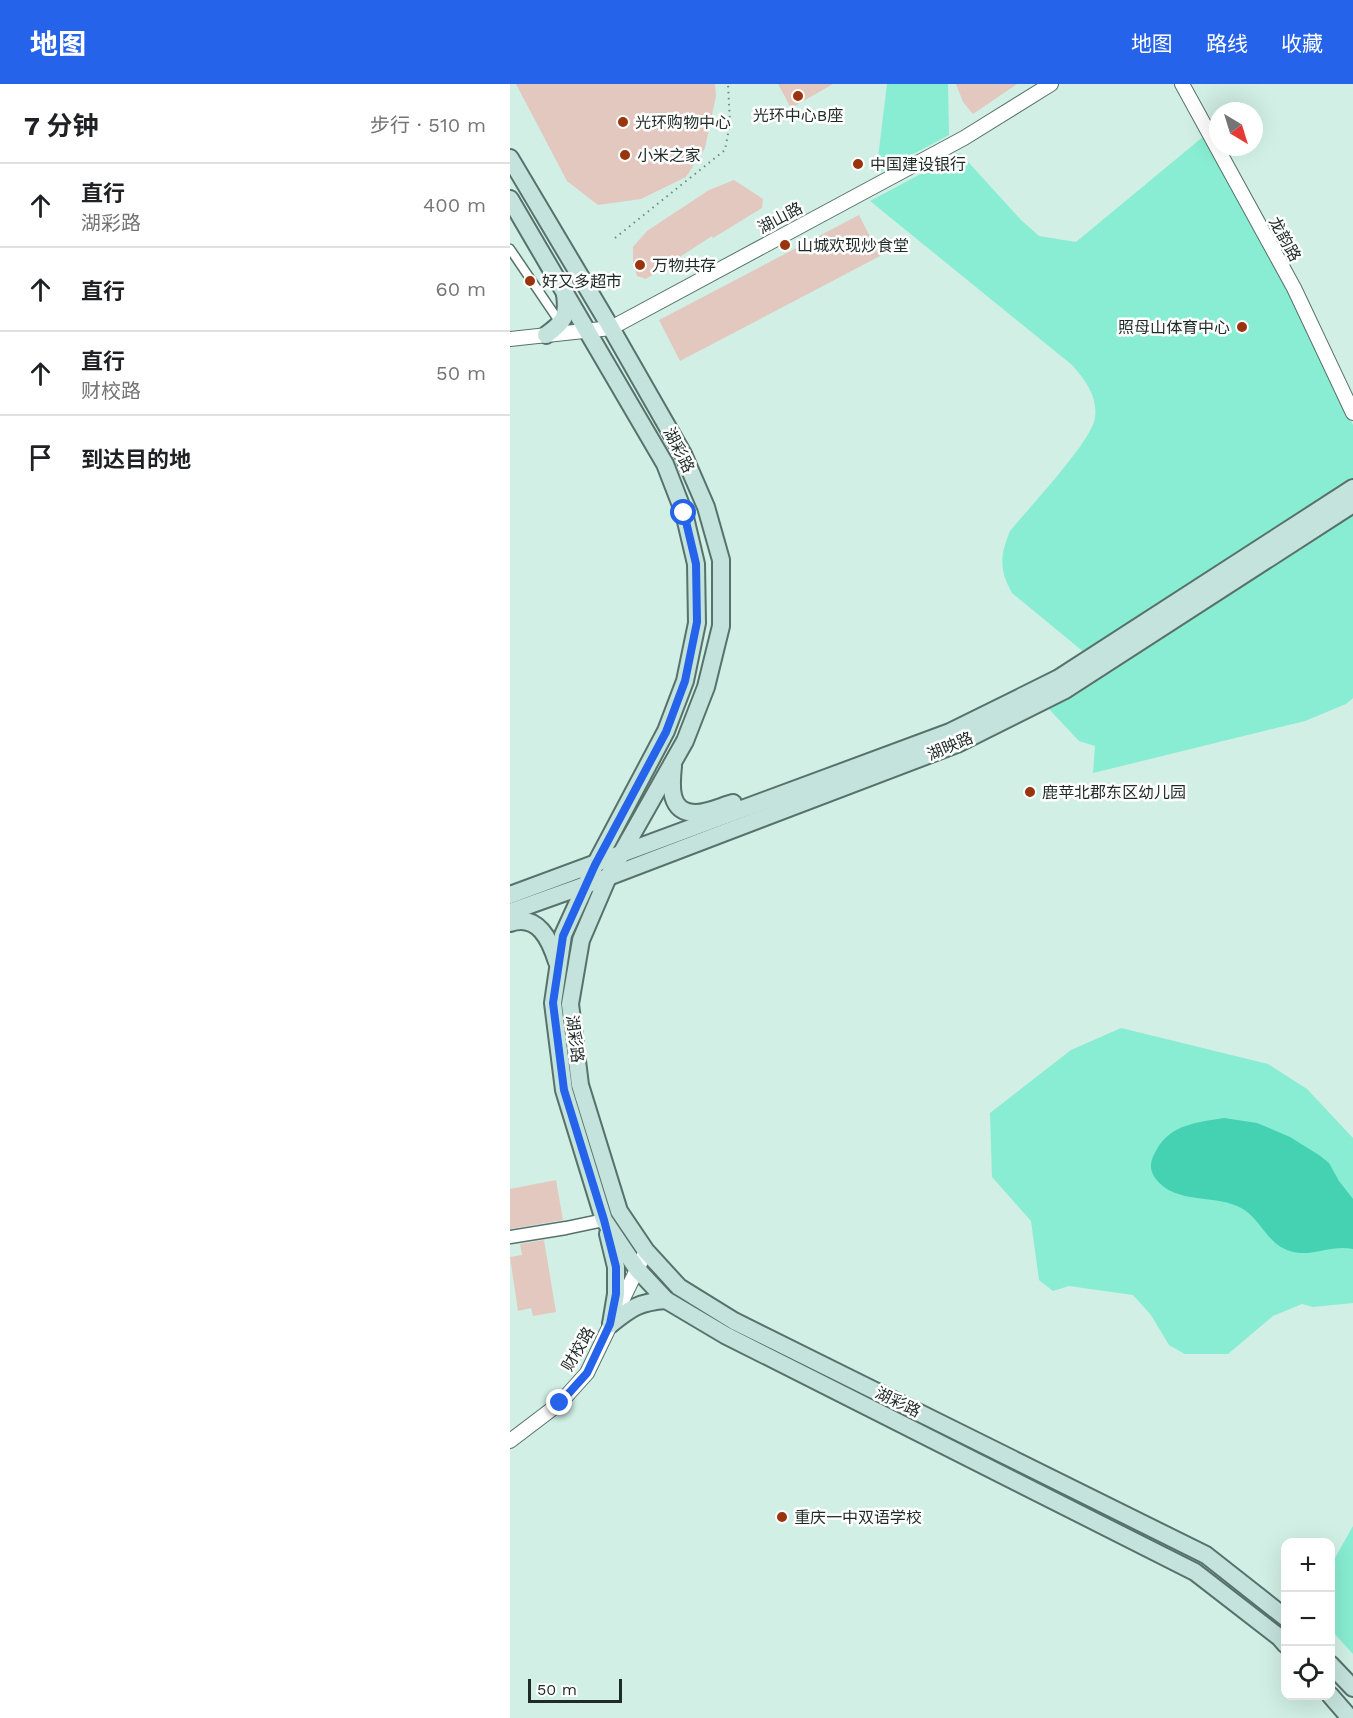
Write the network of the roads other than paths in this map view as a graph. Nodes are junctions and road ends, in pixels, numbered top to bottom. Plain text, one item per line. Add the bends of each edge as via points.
1 (1051, 84) edge
2 (1182, 84) edge
3 (510, 158) edge
4 (510, 199) edge
5 (510, 249) edge
6 (565, 293) junction
7 (561, 324) junction
8 (611, 328) junction
9 (587, 330) junction
10 (546, 335) junction
11 (510, 339) edge
12 (1353, 413) edge
13 (1353, 488) edge
14 (1353, 504) edge
15 (673, 760) junction
16 (770, 800) junction
17 (619, 856) junction
18 (595, 865) junction
19 (608, 877) junction
20 (585, 885) junction
21 (510, 895) edge
22 (510, 912) edge
23 (510, 923) edge
24 (558, 967) junction
25 (604, 1220) junction
26 (510, 1237) edge
27 (645, 1251) junction
28 (637, 1269) junction
29 (666, 1300) junction
30 (610, 1324) junction
31 (510, 1441) edge
32 (1281, 1614) edge
33 (1281, 1639) edge
34 (1335, 1669) edge
35 (1353, 1688) edge
36 (1334, 1700) edge
37 (1350, 1718) edge

1 - 8 street, 湖山路 via 963,138
2 - 12 street, 龙韵路 via 1294,288
3 - 8 main road, 湖彩路
4 - 6 main road, 湖彩路
5 - 7 street
6 - 7 main road via 567,310
6 - 9 main road, 湖彩路
7 - 10 main road
8 - 9 street, 湖山路
8 - 15 main road, 湖彩路 via 683,454 706,507 721,560 721,626 709,677 685,741
9 - 10 street, 湖山路
9 - 18 main road, 湖彩路 via 665,464 684,513 696,564 697,622 685,681 666,732
10 - 11 street, 湖山路
13 - 16 main road, 湖映路 via 1059,678 950,732
14 - 19 main road, 湖映路 via 1065,690 957,744
15 - 16 main road via 670,789 674,801 685,811 698,813 733,803
15 - 17 main road, 湖彩路
16 - 17 main road, 湖映路
17 - 18 main road, 湖映路
17 - 19 main road, 湖彩路
18 - 20 main road, 湖彩路
18 - 21 main road, 湖映路
19 - 20 main road, 湖映路
19 - 27 main road, 湖彩路 via 581,940 570,1004 580,1085 620,1211
20 - 22 main road, 湖映路
20 - 24 main road, 湖彩路 via 563,936
23 - 24 main road via 531,922 542,930
24 - 25 main road, 湖彩路 via 553,1003 564,1090
25 - 26 street
25 - 28 main road, 湖彩路
25 - 30 main road via 616,1267
27 - 28 street, 财校路
27 - 32 main road, 湖彩路 via 679,1287 734,1321 1206,1555
28 - 29 main road, 湖彩路
28 - 30 street, 财校路
29 - 30 main road via 647,1301
29 - 33 main road, 湖彩路 via 725,1335 1196,1572
30 - 31 street, 财校路 via 587,1373 560,1403
34 - 35 main road
36 - 37 main road

